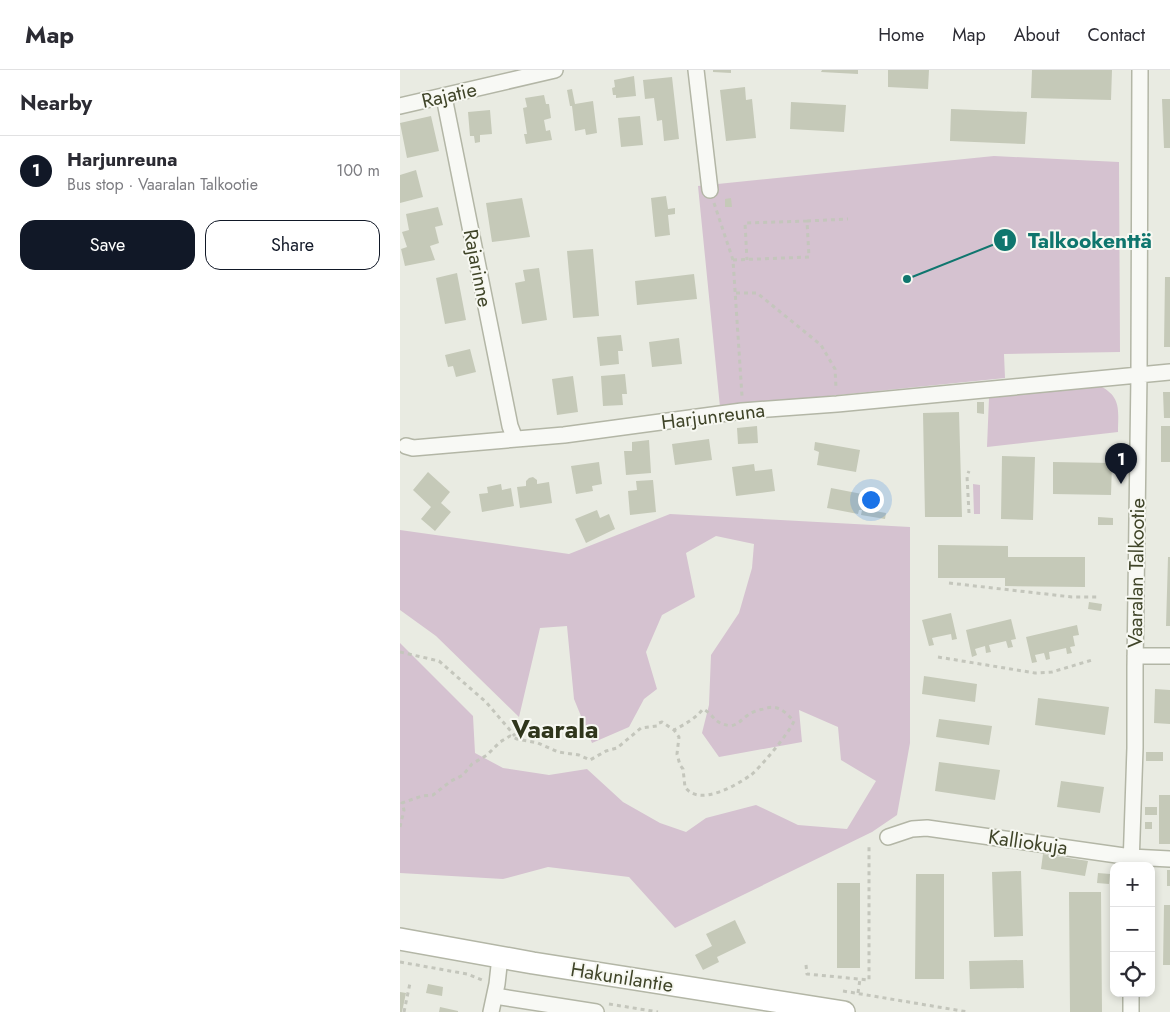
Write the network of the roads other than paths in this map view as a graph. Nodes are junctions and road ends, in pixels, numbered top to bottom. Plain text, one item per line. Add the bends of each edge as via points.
1 (555, 70) edge
2 (696, 70) edge
3 (1140, 70) edge
4 (444, 97) junction
5 (400, 106) edge
6 (710, 190) road end
7 (1170, 372) edge
8 (1139, 375) junction
9 (515, 439) junction
10 (406, 446) dead end
11 (1135, 656) junction
12 (1170, 656) edge
13 (888, 837) dead end
14 (1170, 859) edge
15 (1131, 861) edge
16 (400, 940) edge
17 (500, 957) junction
18 (495, 996) junction
19 (1131, 997) edge
20 (491, 1012) edge
21 (596, 1012) edge
22 (844, 1012) edge
23 (1131, 1012) edge

1 - 4 street, Rajatie
2 - 6 street
3 - 8 street, Vaaralan Talkootie
4 - 5 street, Rajatie
4 - 9 street, Rajarinne
7 - 8 street, Harjunreuna
8 - 9 street, Harjunreuna via 742,412
8 - 11 street, Vaaralan Talkootie
9 - 10 street, Harjunreuna
11 - 12 street
11 - 15 street, Vaaralan Talkootie
13 - 15 street, Kalliokuja via 927,828
14 - 15 street, Kalliokuja
16 - 17 main road, Hakunilantie
17 - 18 street
17 - 22 main road, Hakunilantie
18 - 20 street
18 - 21 street
19 - 23 street

